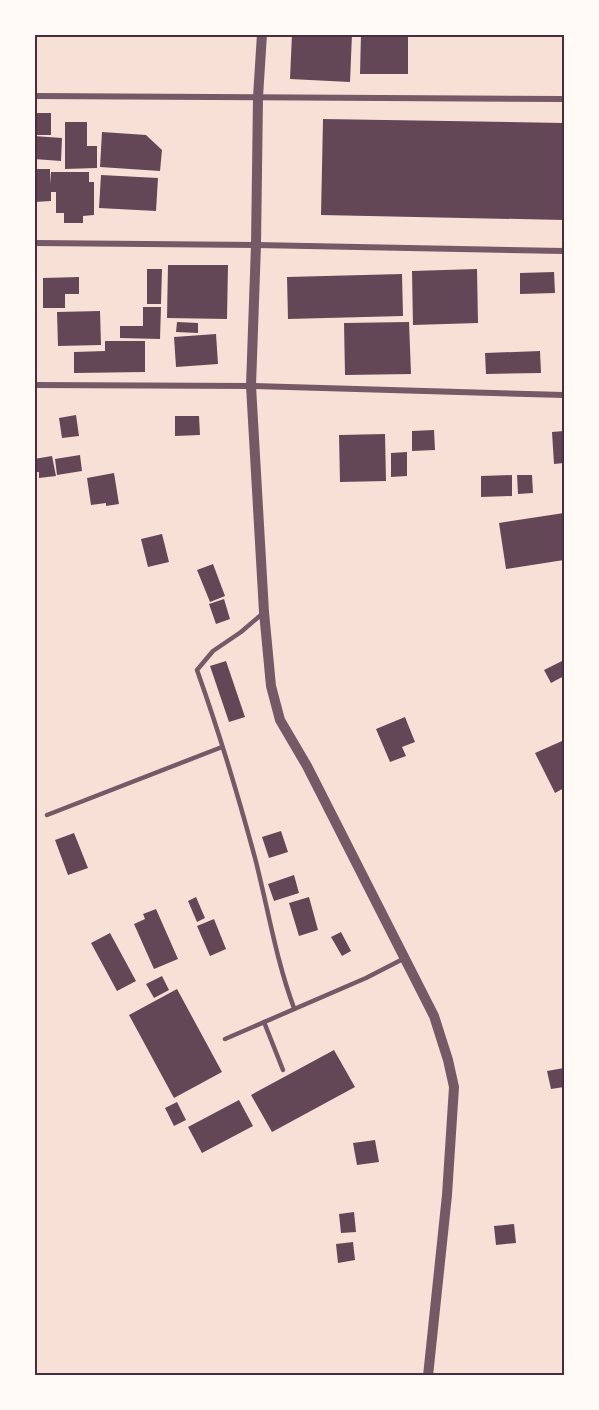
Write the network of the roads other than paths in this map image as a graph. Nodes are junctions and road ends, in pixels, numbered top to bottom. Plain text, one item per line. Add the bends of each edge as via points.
1 (262, 34) edge
2 (34, 96) edge
3 (258, 97) junction
4 (564, 99) edge
5 (34, 243) edge
6 (256, 245) junction
7 (564, 251) edge
8 (34, 385) edge
9 (251, 386) junction
10 (564, 395) edge
11 (264, 612) junction
12 (222, 747) junction
13 (47, 815) dead end
14 (405, 958) junction
15 (294, 1008) junction
16 (264, 1022) junction
17 (225, 1038) dead end
18 (283, 1070) dead end
19 (428, 1376) edge

1 - 3 street
2 - 3 street
3 - 4 street
3 - 6 street
5 - 6 street
6 - 7 street
6 - 9 street
8 - 9 street
9 - 10 street
9 - 11 street
11 - 12 lane via 213,651 197,670
11 - 14 street via 280,720
12 - 13 lane
12 - 15 lane
14 - 15 lane
14 - 19 street via 434,1016 454,1087
15 - 16 lane
16 - 17 lane
16 - 18 lane

